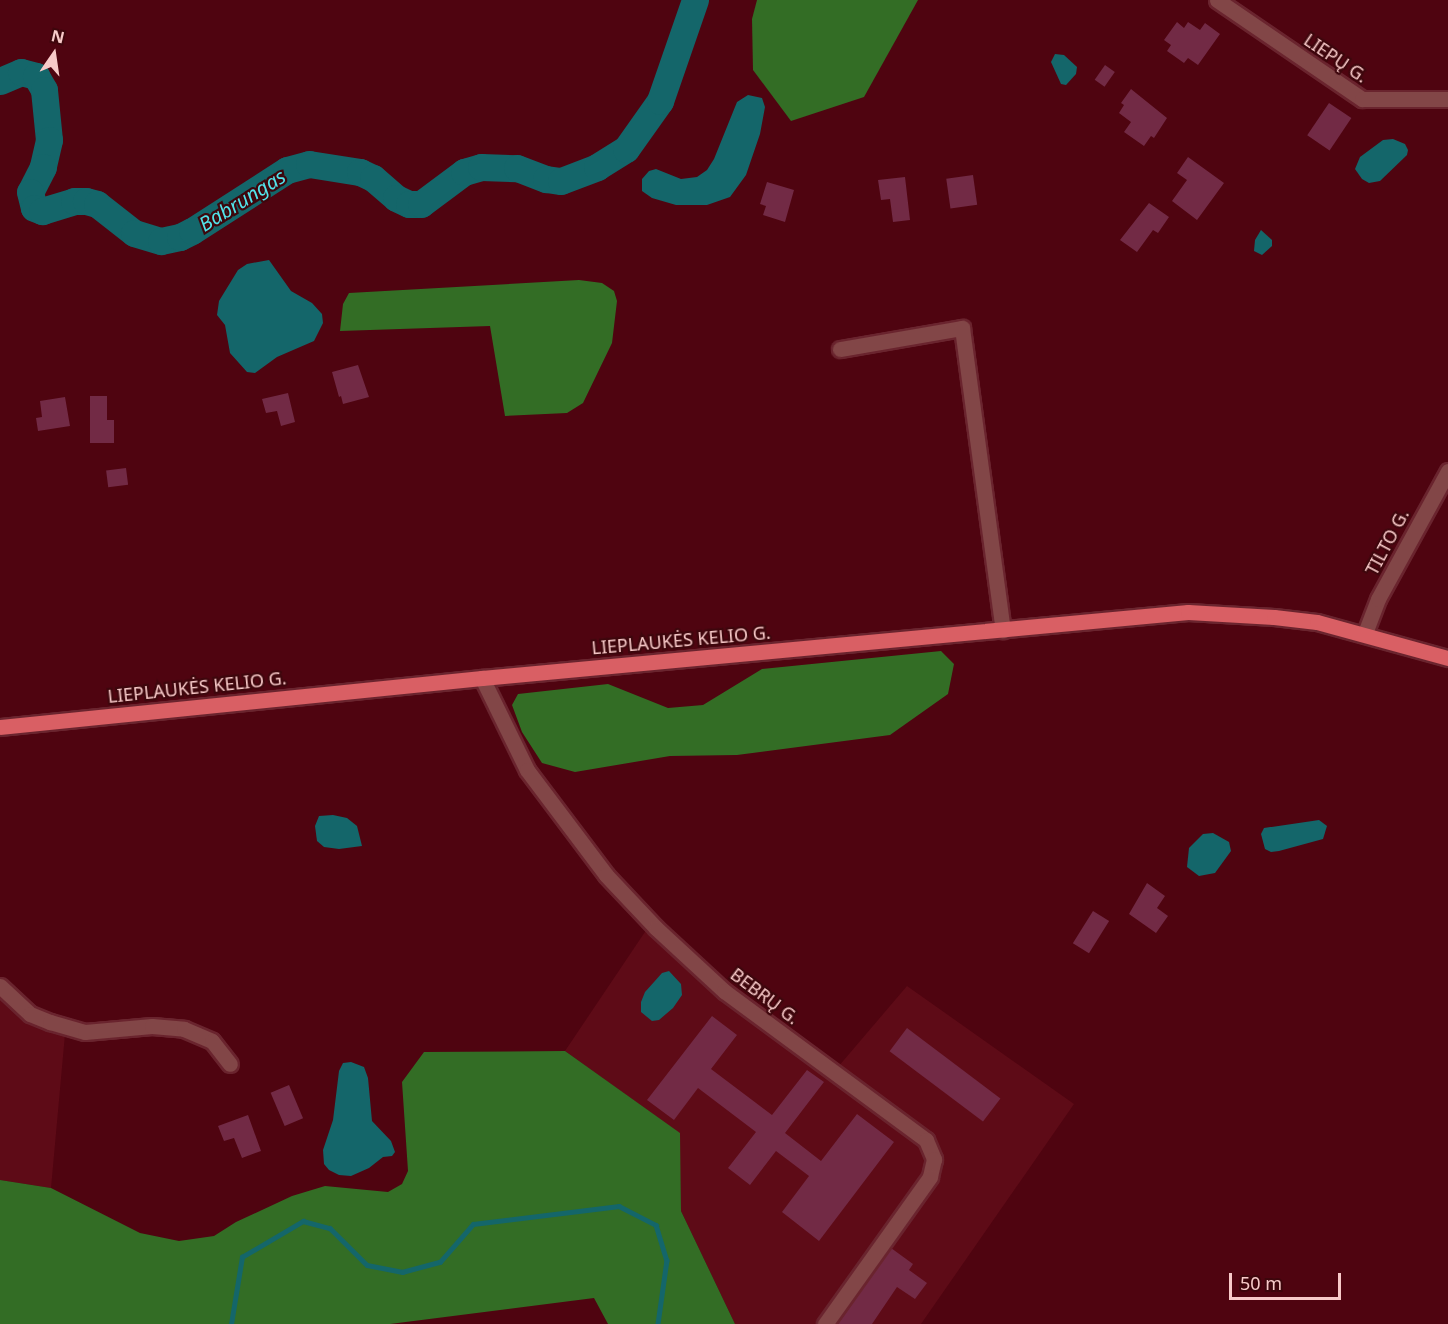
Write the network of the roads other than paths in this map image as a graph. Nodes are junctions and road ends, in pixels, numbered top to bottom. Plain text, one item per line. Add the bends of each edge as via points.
1 (1217, 0) edge
2 (1448, 99) edge
3 (840, 349) dead end
4 (1448, 471) edge
5 (1003, 630) junction
6 (1365, 633) junction
7 (1448, 658) edge
8 (482, 678) junction
9 (0, 727) edge
10 (0, 986) edge
11 (230, 1064) dead end
12 (825, 1324) edge

1 - 2 street, LIEPŲ G. via 1362,99
3 - 5 street via 963,328
4 - 6 street, TILTO G. via 1378,599
5 - 6 main road, LIEPLAUKĖS KELIO G. via 1188,612 1317,622
5 - 8 main road, LIEPLAUKĖS KELIO G.
6 - 7 main road, LIEPLAUKĖS KELIO G.
8 - 9 main road, LIEPLAUKĖS KELIO G.
8 - 12 street, BEBRŲ G. via 527,770 606,875 656,928 724,991 926,1140 934,1159 930,1177
10 - 11 street via 30,1014 85,1032 152,1026 184,1029 212,1041

